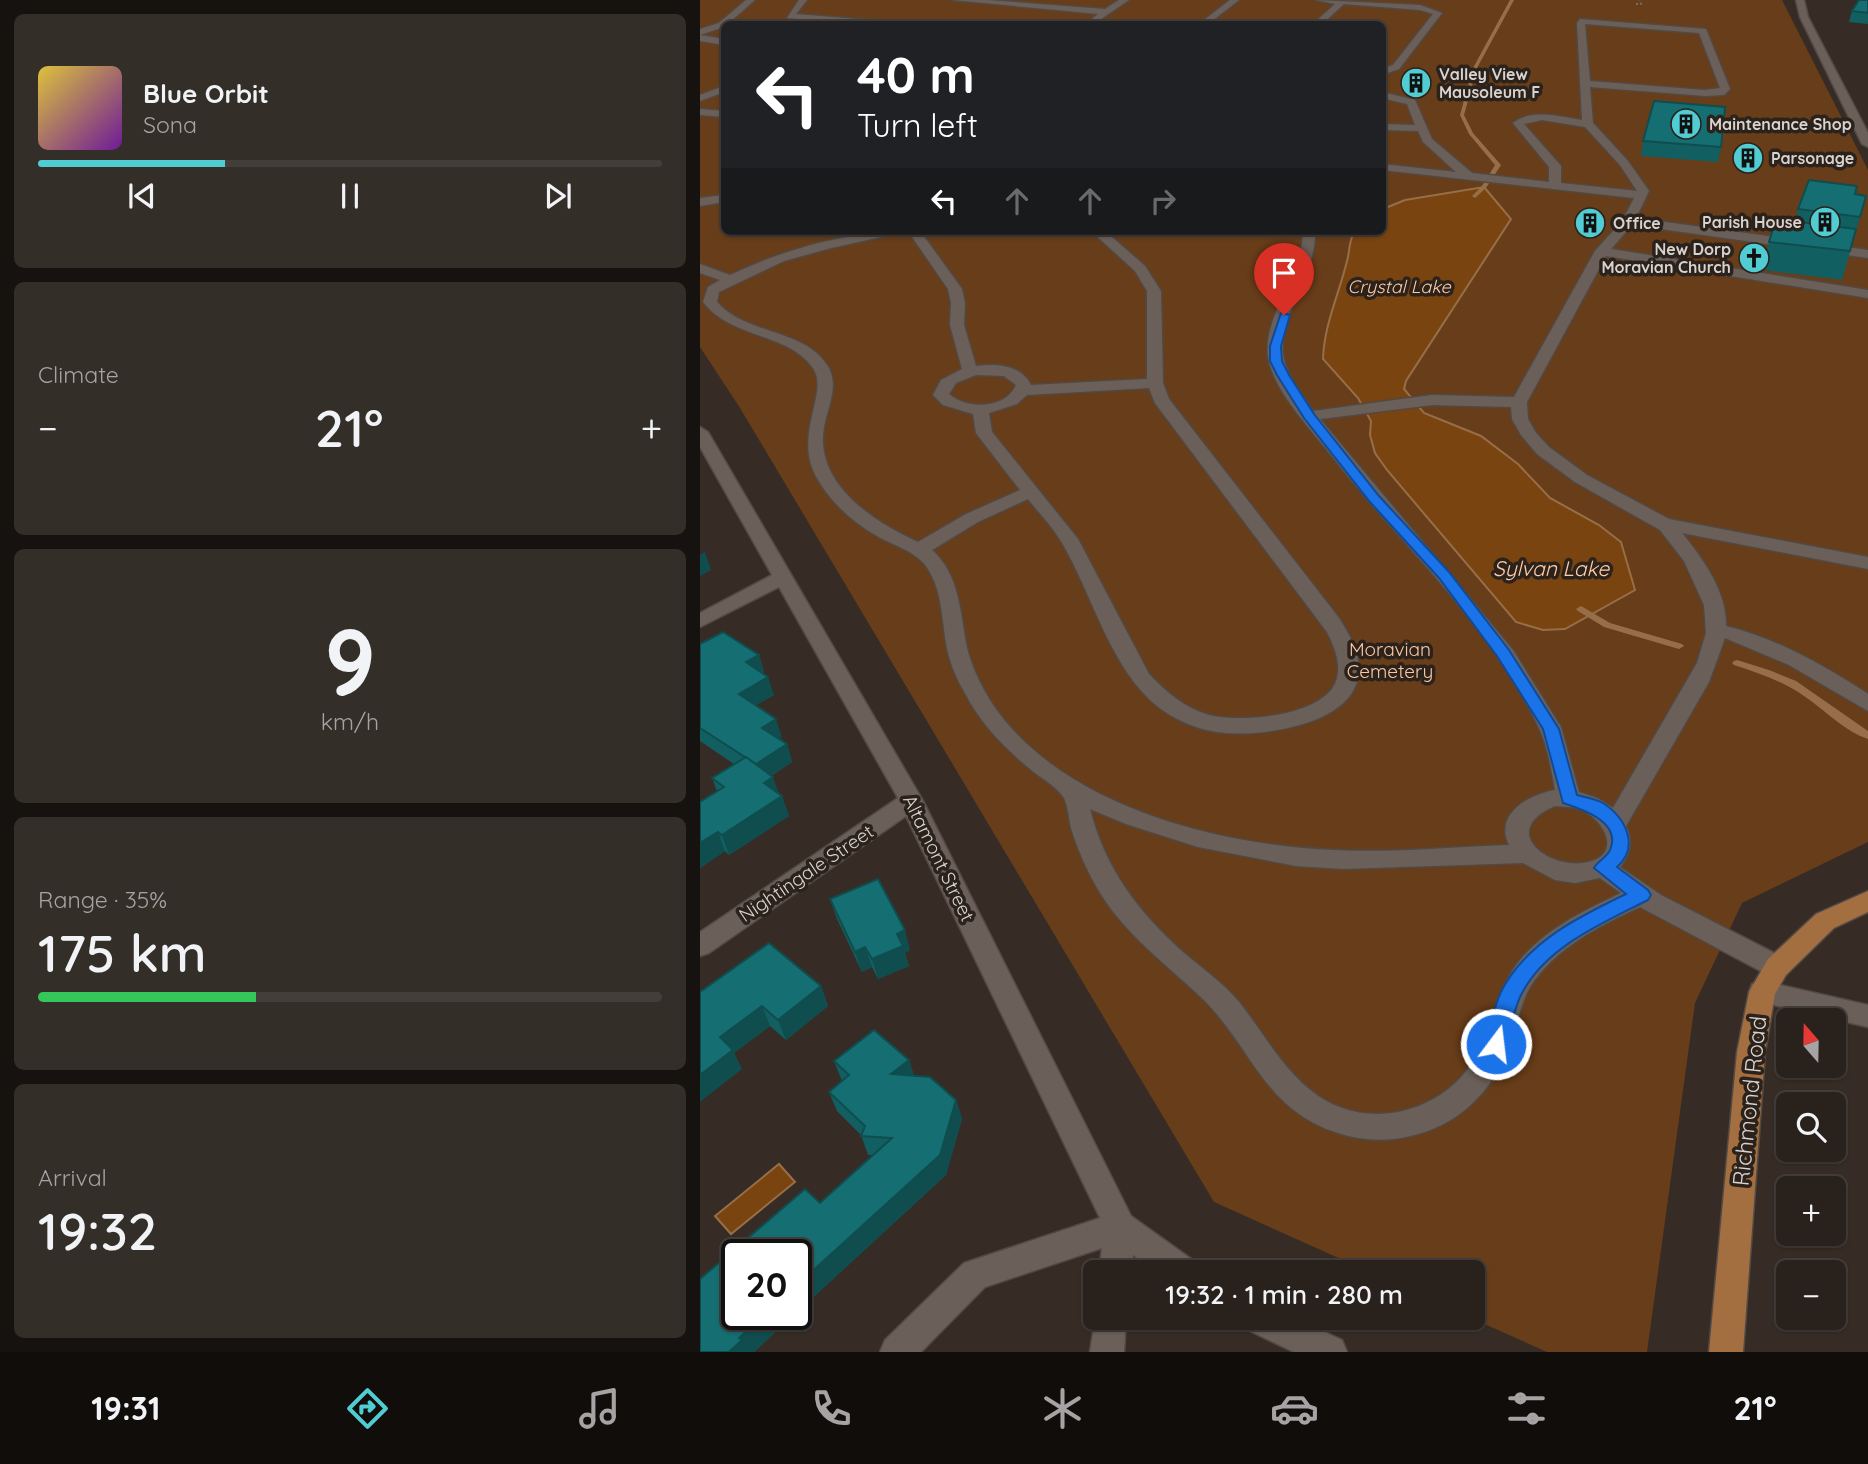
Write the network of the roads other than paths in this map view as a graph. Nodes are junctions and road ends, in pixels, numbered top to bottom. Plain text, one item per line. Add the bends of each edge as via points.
1 (751, 0) edge
2 (803, 0) edge
3 (956, 0) edge
4 (1125, 0) edge
5 (1235, 0) edge
6 (1320, 0) edge
7 (1342, 2) edge
8 (1805, 4) edge
9 (1107, 12) junction
10 (727, 21) edge
11 (846, 21) edge
12 (1092, 21) edge
13 (1207, 21) edge
14 (1320, 21) edge
15 (721, 25) edge
16 (700, 32) edge
17 (700, 38) edge
18 (721, 42) edge
19 (1386, 71) edge
20 (1585, 84) junction
21 (721, 90) edge
22 (1386, 96) edge
23 (700, 99) edge
24 (700, 111) edge
25 (721, 114) edge
26 (1587, 124) junction
27 (1386, 127) edge
28 (1420, 128) junction
29 (1868, 144) edge
30 (1386, 167) edge
31 (1473, 175) junction
32 (1555, 185) junction
33 (1641, 195) junction
34 (721, 199) edge
35 (700, 202) edge
36 (1629, 221) junction
37 (883, 235) edge
38 (917, 235) edge
39 (1102, 235) edge
40 (1310, 235) edge
41 (1602, 251) junction
42 (1868, 254) edge
43 (700, 268) edge
44 (729, 279) junction
45 (1868, 294) edge
46 (970, 372) junction
47 (1155, 383) junction
48 (1024, 390) junction
49 (1519, 402) junction
50 (981, 409) junction
51 (1309, 415) junction
52 (700, 432) edge
53 (1030, 492) junction
54 (1665, 524) junction
55 (919, 550) junction
56 (1868, 563) edge
57 (783, 577) junction
58 (700, 621) edge
59 (1717, 630) junction
60 (1868, 704) edge
61 (1074, 792) junction
62 (1569, 799) junction
63 (912, 801) junction
64 (1615, 825) junction
65 (1526, 854) junction
66 (1604, 868) junction
67 (1641, 895) junction
68 (1868, 901) edge
69 (700, 946) edge
70 (1777, 967) junction
71 (1762, 992) junction
72 (1868, 1016) edge
73 (1120, 1227) junction
74 (1116, 1260) edge
75 (1166, 1260) edge
76 (1109, 1330) edge
77 (1285, 1330) edge
78 (897, 1352) edge
79 (1107, 1352) edge
80 (1330, 1352) edge
81 (1726, 1352) edge

1 - 10 street
2 - 11 street via 790,16
3 - 9 street
4 - 9 street
5 - 13 street
6 - 7 street
7 - 14 street
7 - 19 street via 1438,13 1396,67
8 - 29 street via 1804,17
9 - 12 street
15 - 16 street
17 - 18 street
20 - 20 street via 1581,23 1592,21 1703,31 1724,89 1705,93
20 - 26 street
21 - 23 street
22 - 28 street via 1411,102
24 - 25 street
26 - 32 street via 1542,117 1518,123 1555,166
26 - 33 street via 1624,163 1643,191
27 - 28 street
28 - 31 street via 1427,140
30 - 31 street
31 - 32 street
32 - 33 street
33 - 36 street
34 - 35 street
36 - 41 street
36 - 42 street
37 - 44 street via 802,252
38 - 46 street via 955,289 957,324
39 - 47 street via 1140,269 1154,291
40 - 51 street via 1275,346 1276,361
41 - 45 street
41 - 49 street
43 - 44 street
44 - 55 street via 713,290 710,302 716,311 789,343 813,359 824,374 826,384 813,444 826,479 851,511
46 - 48 street via 1006,371 1021,379
46 - 50 street via 947,382 941,395 954,406
47 - 48 street
47 - 53 street via 1161,400 1341,640 1349,680 1341,694 1309,714 1260,724 1234,727 1182,713 1140,678 1069,539
48 - 50 street via 1013,400
49 - 51 street via 1415,402
49 - 54 street via 1525,430 1559,464
50 - 53 street via 984,433
51 - 62 street via 1504,654 1551,729
52 - 57 street, Altamont Street
53 - 55 street via 972,518
54 - 56 street
54 - 59 street via 1708,585
55 - 61 street via 930,558 941,578 970,683 999,728
57 - 58 street
57 - 63 street, Altamont Street
59 - 60 street via 1800,660
59 - 64 street via 1708,663
61 - 65 street via 1151,823 1245,849 1328,860
61 - 67 street via 1091,855 1123,907 1218,996 1275,1074 1300,1100 1331,1117 1365,1126 1408,1124 1437,1114 1463,1096 1484,1070 1512,991 1531,965 1590,918
62 - 64 street via 1596,807
62 - 65 street via 1538,802 1518,818 1515,830
63 - 69 street, Nightingale Street
63 - 73 street, Altamont Street
64 - 66 street via 1620,848
65 - 66 street via 1538,864 1572,874
66 - 67 street
67 - 70 street
68 - 70 main road, Richmond Road via 1825,921
70 - 71 main road, Richmond Road
71 - 72 street
71 - 81 main road, Richmond Road via 1751,1052
73 - 74 street
73 - 75 street, Altamont Street
73 - 78 street via 975,1274
76 - 79 street
77 - 80 street

